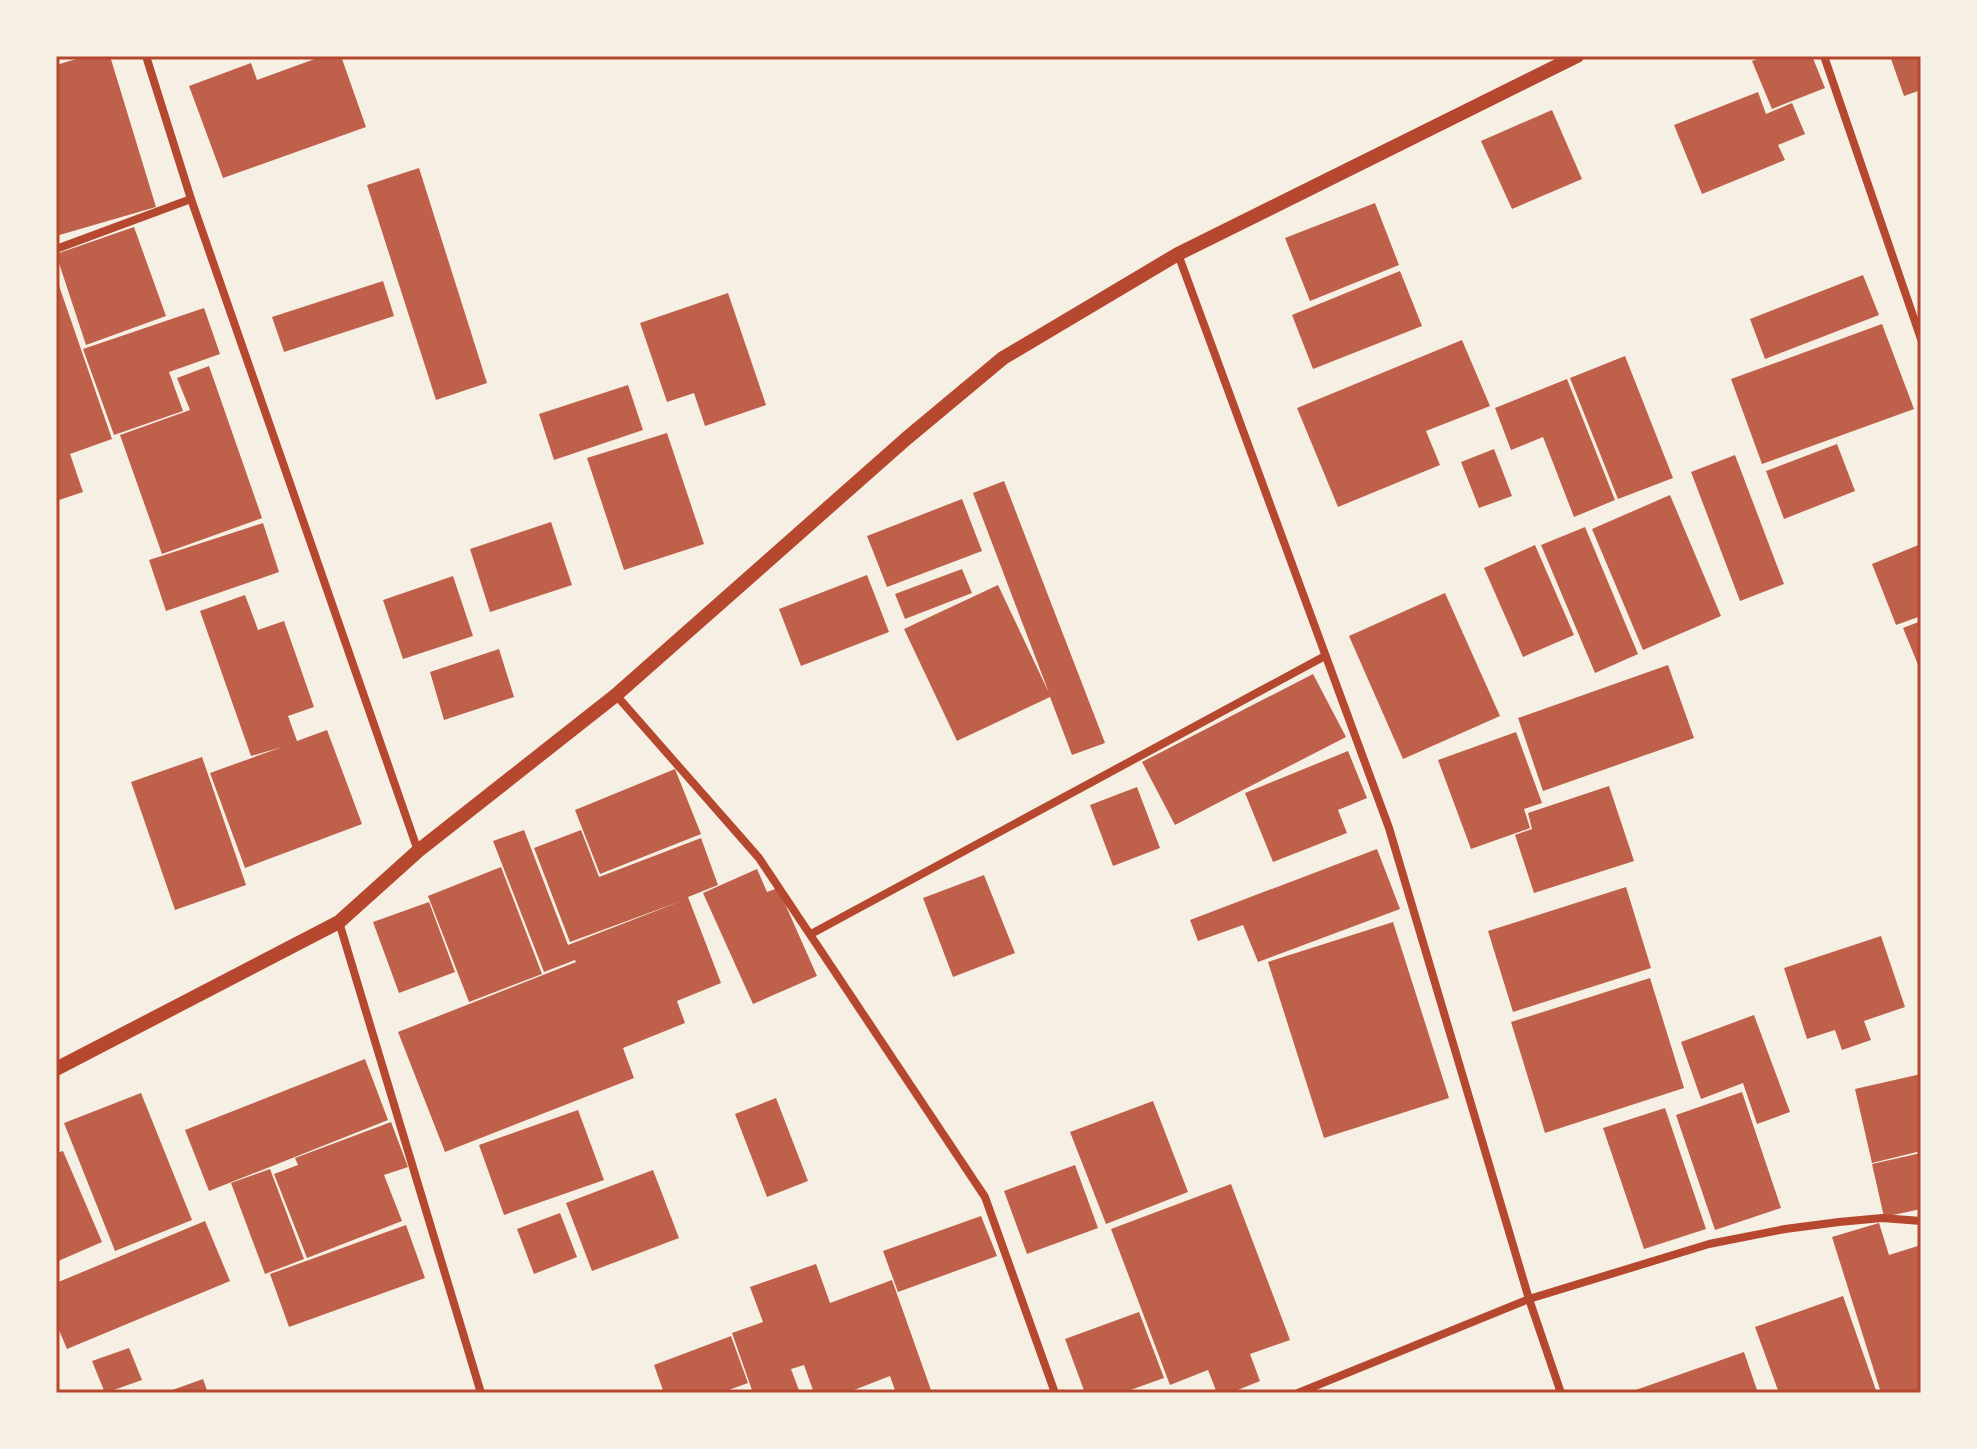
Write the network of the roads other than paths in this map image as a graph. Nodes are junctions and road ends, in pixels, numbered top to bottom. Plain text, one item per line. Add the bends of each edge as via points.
1 (146, 56) edge
2 (1577, 56) edge
3 (1824, 56) edge
4 (191, 199) junction
5 (56, 249) edge
6 (1178, 254) junction
7 (1921, 339) edge
8 (1325, 656) junction
9 (616, 695) junction
10 (418, 851) junction
11 (339, 922) junction
12 (811, 934) junction
13 (56, 1069) edge
14 (1921, 1221) edge
15 (1529, 1299) junction
16 (481, 1393) edge
17 (1055, 1393) edge
18 (1298, 1393) edge
19 (1561, 1393) edge

1 - 4 street
2 - 6 street
3 - 7 street
4 - 5 street
4 - 10 street
6 - 8 street
6 - 9 street via 1003,358
8 - 12 street
8 - 15 street via 1389,828
9 - 10 street
9 - 12 street via 759,858
10 - 11 street
11 - 13 street
11 - 16 street
12 - 17 street via 985,1197
14 - 15 street via 1839,1222 1739,1238
15 - 18 street
15 - 19 street

